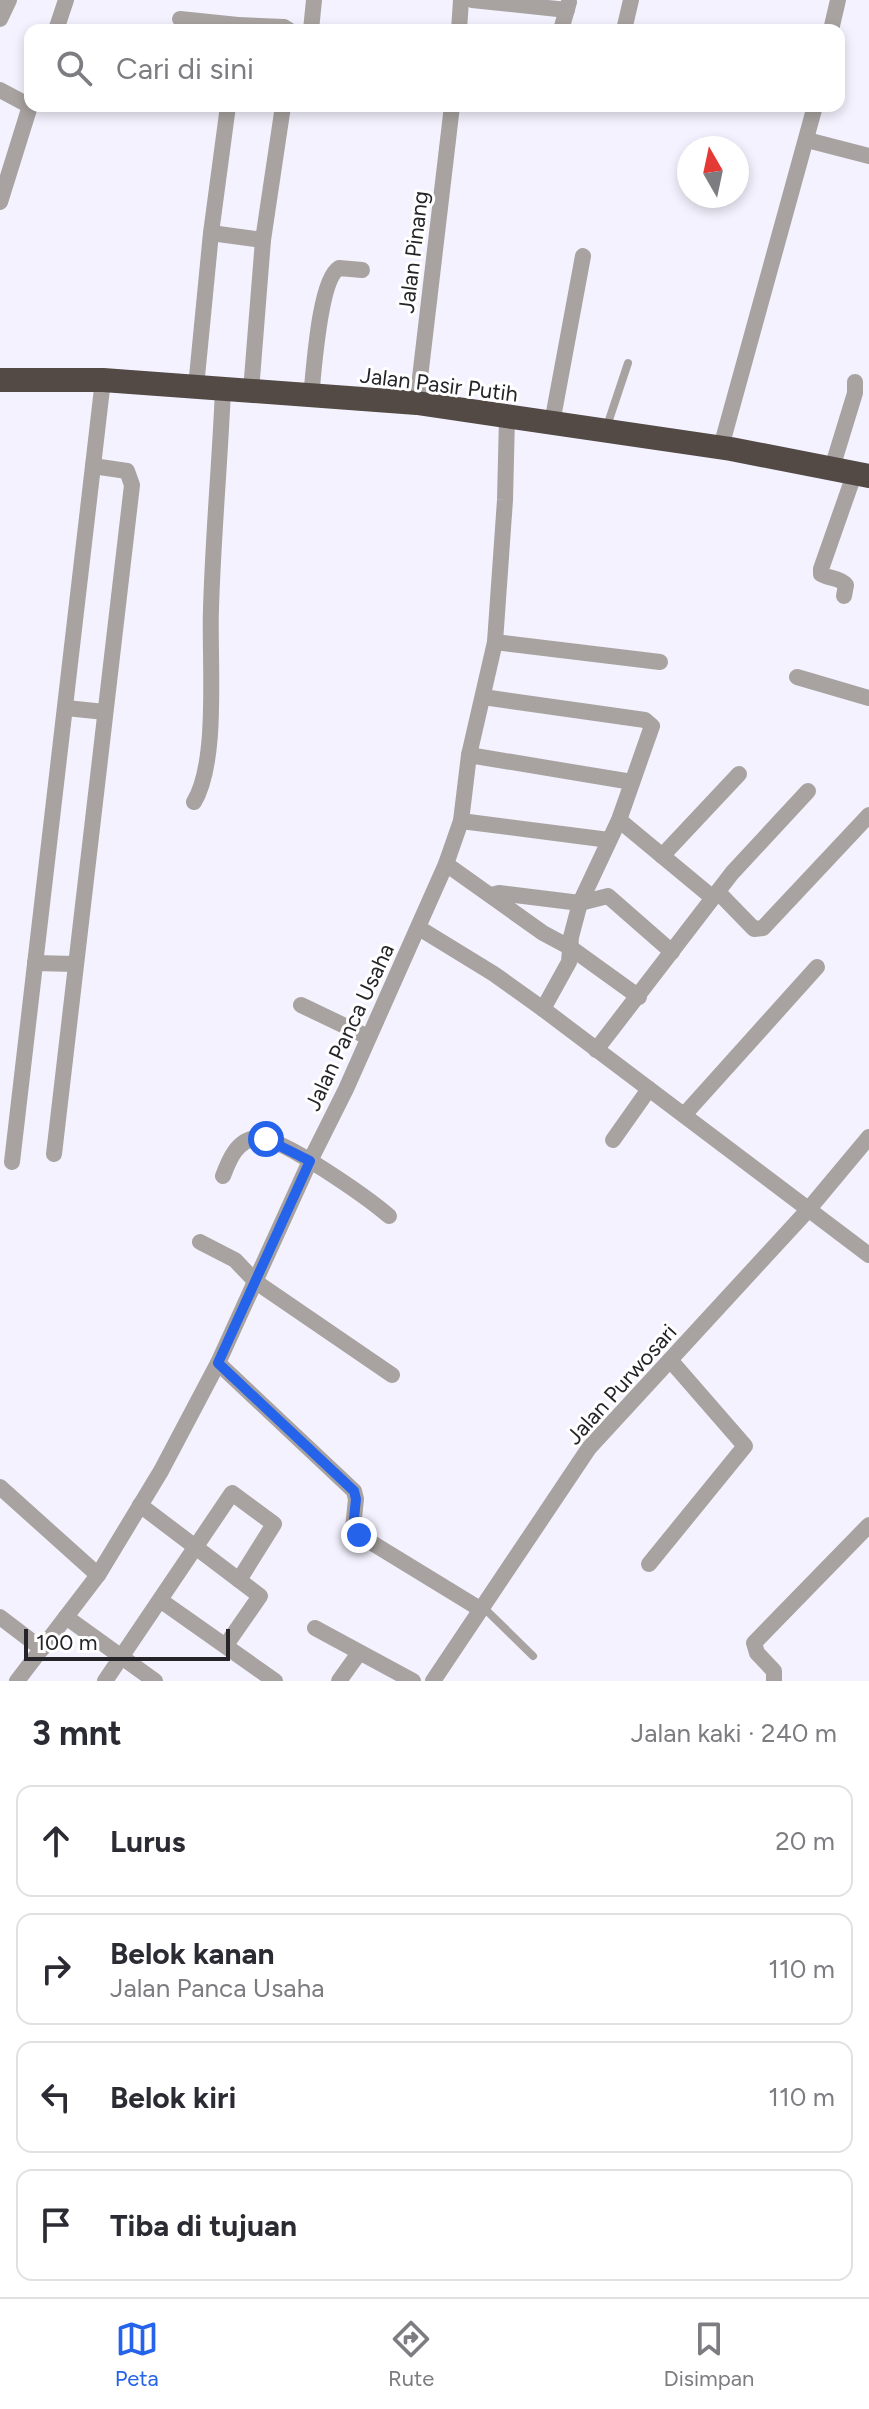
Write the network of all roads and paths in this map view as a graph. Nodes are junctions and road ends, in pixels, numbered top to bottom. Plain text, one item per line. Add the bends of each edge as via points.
1 (9, 0) edge
2 (66, 0) edge
3 (314, 0) edge
4 (461, 0) edge
5 (472, 0) edge
6 (631, 0) edge
7 (838, 0) edge
8 (568, 5) edge
9 (0, 19) edge
10 (180, 19) dead end
11 (58, 24) edge
12 (212, 24) edge
13 (312, 24) edge
14 (459, 24) edge
15 (625, 24) edge
16 (832, 24) edge
17 (0, 90) edge
18 (24, 103) edge
19 (28, 112) edge
20 (227, 112) edge
21 (282, 112) edge
22 (451, 112) edge
23 (814, 112) edge
24 (807, 140) junction
25 (869, 156) edge
26 (0, 202) edge
27 (211, 233) junction
28 (263, 240) junction
29 (583, 256) dead end
30 (362, 270) dead end
31 (628, 363) dead end
32 (0, 380) edge
33 (103, 380) junction
34 (855, 382) dead end
35 (196, 387) junction
36 (223, 389) junction
37 (251, 391) junction
38 (311, 397) junction
39 (417, 403) junction
40 (507, 417) junction
41 (552, 423) junction
42 (606, 430) junction
43 (721, 447) junction
44 (93, 466) junction
45 (852, 472) edge
46 (844, 596) dead end
47 (495, 642) junction
48 (660, 662) dead end
49 (797, 677) dead end
50 (483, 697) junction
51 (869, 698) edge
52 (66, 708) junction
53 (105, 712) junction
54 (469, 755) junction
55 (739, 774) dead end
56 (632, 782) junction
57 (808, 791) dead end
58 (194, 802) dead end
59 (869, 815) edge
60 (619, 820) junction
61 (461, 821) junction
62 (609, 840) junction
63 (662, 856) junction
64 (446, 864) junction
65 (491, 895) junction
66 (715, 895) junction
67 (534, 897) junction
68 (580, 903) junction
69 (523, 918) junction
70 (419, 928) junction
71 (571, 948) junction
72 (672, 952) junction
73 (35, 963) junction
74 (75, 964) junction
75 (817, 967) dead end
76 (639, 997) junction
77 (301, 1005) dead end
78 (543, 1009) junction
79 (368, 1037) junction
80 (596, 1050) junction
81 (649, 1089) junction
82 (684, 1115) junction
83 (869, 1137) edge
84 (613, 1140) dead end
85 (54, 1154) dead end
86 (310, 1161) junction
87 (12, 1162) dead end
88 (223, 1176) dead end
89 (808, 1210) junction
90 (389, 1216) dead end
91 (200, 1242) dead end
92 (869, 1255) edge
93 (256, 1282) junction
94 (671, 1361) junction
95 (218, 1363) junction
96 (392, 1375) dead end
97 (0, 1487) edge
98 (140, 1505) junction
99 (869, 1525) edge
100 (195, 1547) junction
101 (649, 1564) dead end
102 (98, 1575) junction
103 (239, 1580) junction
104 (160, 1600) junction
105 (482, 1608) junction
106 (0, 1617) edge
107 (66, 1617) junction
108 (315, 1628) dead end
109 (226, 1645) junction
110 (42, 1649) junction
111 (359, 1653) junction
112 (533, 1656) dead end
113 (121, 1657) junction
114 (17, 1681) edge
115 (105, 1681) edge
116 (155, 1681) edge
117 (275, 1681) edge
118 (339, 1681) edge
119 (413, 1681) edge
120 (433, 1681) edge
121 (774, 1681) edge

1 - 9 street
2 - 11 street
3 - 13 street
4 - 14 street
5 - 8 street
6 - 15 street
7 - 16 street
10 - 12 street
17 - 18 street
19 - 26 street
20 - 27 street
21 - 28 street
22 - 39 street, Jalan Pinang
23 - 24 street
24 - 25 street
24 - 43 street
27 - 28 street
27 - 35 street
28 - 37 street
29 - 41 street
30 - 38 street via 339,268 329,278
31 - 42 lane
32 - 33 highway, Jalan Pasir Putih
33 - 35 highway, Jalan Pasir Putih
33 - 44 street
34 - 45 street
35 - 36 highway, Jalan Pasir Putih
36 - 37 highway, Jalan Pasir Putih
36 - 58 street via 206,776
37 - 38 highway, Jalan Pasir Putih
38 - 39 highway, Jalan Pasir Putih
39 - 40 highway, Jalan Pasir Putih
40 - 41 highway, Jalan Pasir Putih
40 - 47 street, Jalan Panca Usaha
41 - 42 highway, Jalan Pasir Putih
42 - 43 highway, Jalan Pasir Putih
43 - 45 highway, Jalan Pasir Putih
44 - 52 street
44 - 53 street via 127,471 132,485
45 - 46 street via 821,574 841,580
47 - 48 street
47 - 50 street, Jalan Panca Usaha
49 - 51 street
50 - 54 street, Jalan Panca Usaha
50 - 56 street via 649,721 650,734
52 - 53 street
52 - 73 street
53 - 74 street
54 - 56 street
54 - 61 street, Jalan Panca Usaha
55 - 63 street
56 - 60 street
57 - 66 street
59 - 66 street via 763,928 754,929
60 - 62 street
60 - 63 street
61 - 62 street
61 - 64 street, Jalan Panca Usaha
62 - 68 street
63 - 66 street
64 - 65 street
64 - 70 street, Jalan Panca Usaha
65 - 67 street
65 - 69 street
66 - 72 street
67 - 68 street
67 - 69 street
68 - 71 street
68 - 72 street via 608,896
69 - 71 street
70 - 78 street
70 - 79 street, Jalan Panca Usaha
71 - 76 street
71 - 78 street via 569,962
72 - 76 street
73 - 74 street
73 - 87 street
74 - 85 street
75 - 82 street
76 - 80 street
77 - 79 street
78 - 80 street
79 - 86 street, Jalan Panca Usaha
80 - 81 street
81 - 82 street
81 - 84 street
82 - 89 street
83 - 89 street, Jalan Purwosari
86 - 88 street via 256,1138 230,1155
86 - 90 street
86 - 93 street, Jalan Panca Usaha
89 - 92 street
89 - 94 street, Jalan Purwosari
91 - 93 street via 235,1260
93 - 95 street, Jalan Panca Usaha
93 - 96 street
94 - 101 street via 745,1446
94 - 105 street, Jalan Purwosari via 589,1448
95 - 98 street, Jalan Panca Usaha
95 - 105 street via 354,1491 353,1528 359,1535
97 - 102 street
98 - 100 street
98 - 102 street, Jalan Panca Usaha
99 - 121 street via 754,1643 774,1671
100 - 103 street
100 - 103 street via 232,1493 274,1524
100 - 104 street
102 - 107 street, Jalan Panca Usaha
103 - 109 street via 260,1596
104 - 109 street
104 - 113 street
105 - 112 lane
105 - 120 street, Jalan Purwosari
106 - 110 street
107 - 110 street, Jalan Panca Usaha
107 - 113 street
108 - 111 street
109 - 117 street
110 - 114 street, Jalan Panca Usaha
111 - 118 street
111 - 119 street
113 - 115 street
113 - 116 street

